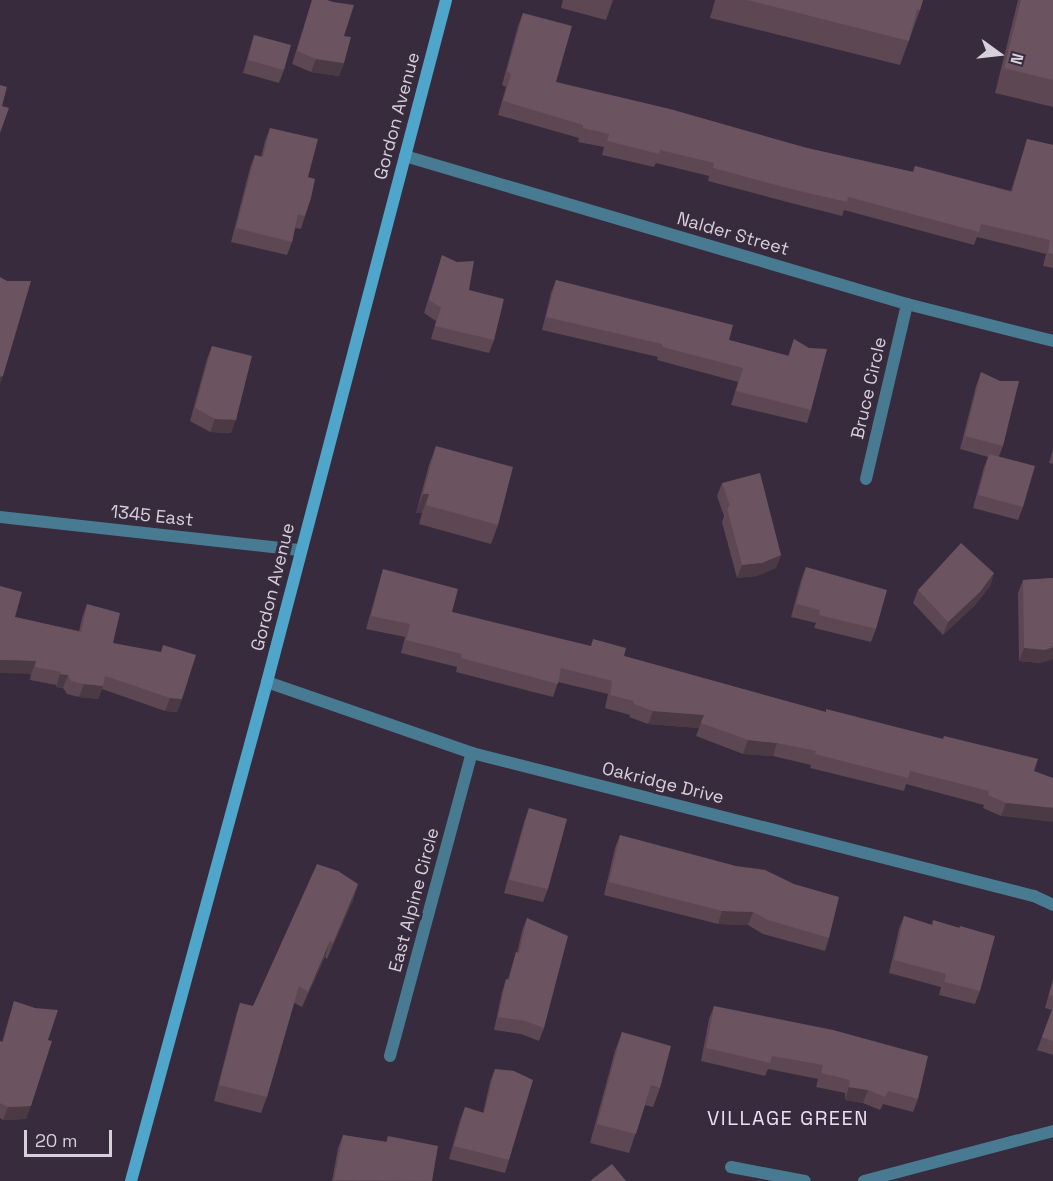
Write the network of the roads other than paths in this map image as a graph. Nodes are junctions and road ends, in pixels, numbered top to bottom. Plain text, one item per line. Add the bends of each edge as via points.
1 (446, 0) edge
2 (405, 156) junction
3 (907, 304) junction
4 (1053, 341) edge
5 (866, 479) dead end
6 (0, 517) edge
7 (301, 550) junction
8 (267, 682) junction
9 (472, 753) junction
10 (1053, 905) edge
11 (390, 1056) dead end
12 (1053, 1131) edge
13 (731, 1167) dead end
14 (131, 1181) edge
15 (805, 1181) edge
16 (864, 1181) edge

1 - 2 main road, Gordon Avenue
2 - 3 street, Nalder Street
2 - 7 main road, Gordon Avenue
3 - 4 street, Nalder Street
3 - 5 street, Bruce Circle
6 - 7 street, 1345 East
7 - 8 main road, Gordon Avenue
8 - 9 street, Oakridge Drive
8 - 14 main road, Gordon Avenue
9 - 10 street, Oakridge Drive via 1034,896
9 - 11 street, East Alpine Circle
12 - 16 street
13 - 15 street

